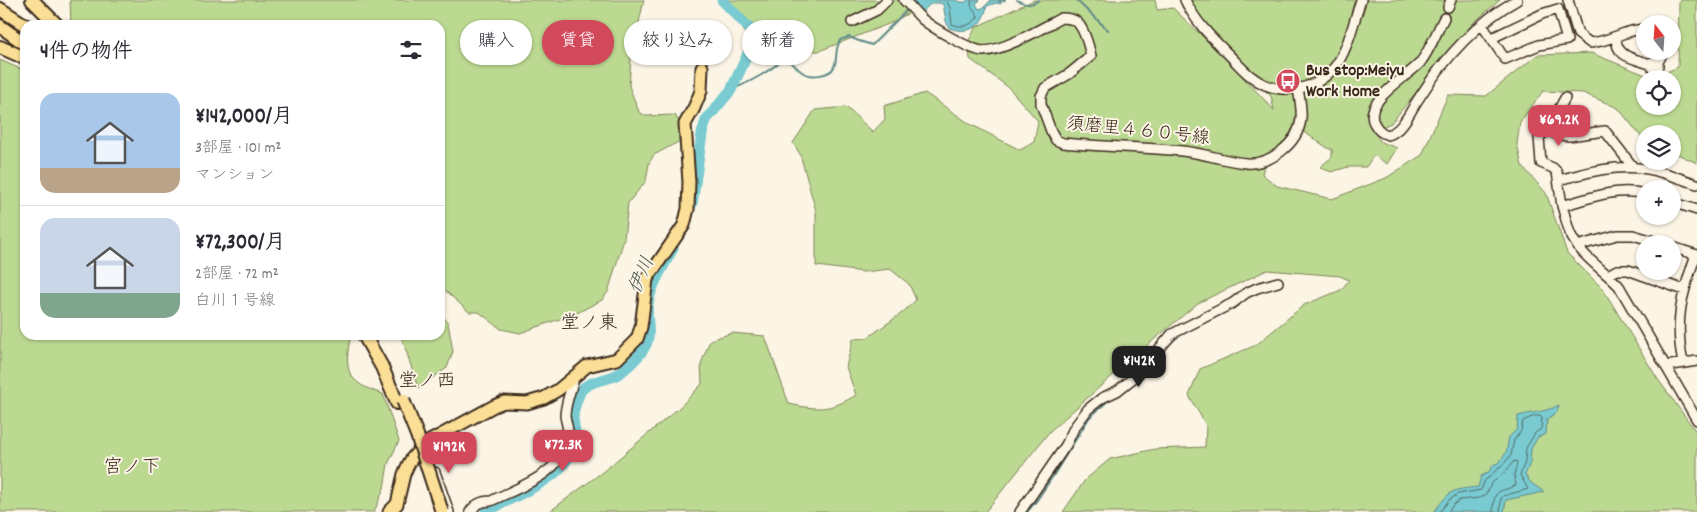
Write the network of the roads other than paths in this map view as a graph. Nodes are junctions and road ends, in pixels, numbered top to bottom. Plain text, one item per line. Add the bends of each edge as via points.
1 (32, 0) edge
2 (887, 0) edge
3 (1185, 0) edge
4 (1362, 0) edge
5 (1517, 0) edge
6 (1568, 0) edge
7 (908, 5) edge
8 (0, 9) edge
9 (1444, 18) dead end
10 (52, 20) edge
11 (20, 22) edge
12 (852, 22) dead end
13 (1482, 25) junction
14 (0, 26) edge
15 (1636, 31) edge
16 (1616, 37) junction
17 (20, 40) edge
18 (1492, 40) junction
19 (0, 47) edge
20 (20, 56) edge
21 (1636, 58) edge
22 (1643, 60) edge
23 (1656, 60) edge
24 (702, 67) dead end
25 (1298, 89) junction
26 (1566, 98) dead end
27 (1548, 130) junction
28 (1633, 168) junction
29 (1559, 180) junction
30 (1697, 184) edge
31 (1636, 192) edge
32 (1681, 204) edge
33 (1562, 206) junction
34 (1696, 208) edge
35 (1636, 236) edge
36 (1577, 246) junction
37 (1681, 250) edge
38 (1697, 255) edge
39 (1608, 275) junction
40 (1278, 282) dead end
41 (1684, 290) junction
42 (367, 340) edge
43 (375, 340) edge
44 (1697, 361) edge
45 (1683, 363) junction
46 (1666, 366) junction
47 (574, 378) junction
48 (400, 402) junction
49 (1697, 420) edge
50 (426, 443) junction
51 (389, 512) edge
52 (434, 512) edge
53 (442, 512) edge
54 (449, 512) edge
55 (470, 512) edge
56 (1020, 512) edge

1 - 10 highway
2 - 12 street via 878,10
3 - 25 street via 1204,30 1252,78 1276,88
4 - 25 street via 1346,46 1333,70
5 - 13 street
6 - 16 street via 1578,34 1583,39 1595,43
7 - 25 street, 須磨里４６０号線 via 932,26 984,51 1010,43 1061,18 1077,22 1091,56 1046,88 1041,96 1051,131 1056,140 1063,143 1183,151 1245,163 1262,162 1276,156 1295,136 1301,119
8 - 11 highway
9 - 13 street via 1421,61 1374,106 1373,121 1381,133 1388,135 1398,130 1442,64
13 - 18 street
14 - 17 highway
15 - 16 street
16 - 21 street via 1620,51
18 - 18 street via 1505,59 1538,45 1567,40 1558,9
19 - 20 highway
22 - 23 street via 1654,63
24 - 47 main road via 700,91 685,124 689,182 684,225 647,279 637,339 617,359 587,366
26 - 27 street
27 - 28 street via 1569,136 1605,131
27 - 29 street via 1538,137 1540,157 1542,164 1557,172
28 - 29 street via 1603,169
28 - 30 street via 1649,169
29 - 33 street
31 - 33 street via 1607,193
32 - 34 street
33 - 36 street
35 - 36 street via 1616,235
36 - 39 street
37 - 38 street
38 - 41 street
39 - 41 street via 1617,270 1628,270
39 - 46 street via 1619,286
40 - 56 street via 1246,293 1172,334 1136,376 1088,409
41 - 45 street via 1679,344
42 - 48 highway
43 - 48 highway
44 - 45 street
45 - 46 street
46 - 49 street
47 - 50 main road via 544,398 494,406
47 - 55 street via 565,415 566,447 556,462 545,474 491,501 473,506
48 - 52 highway
48 - 53 highway, bridge via 417,435
50 - 51 main road via 408,465 397,504
50 - 54 street

